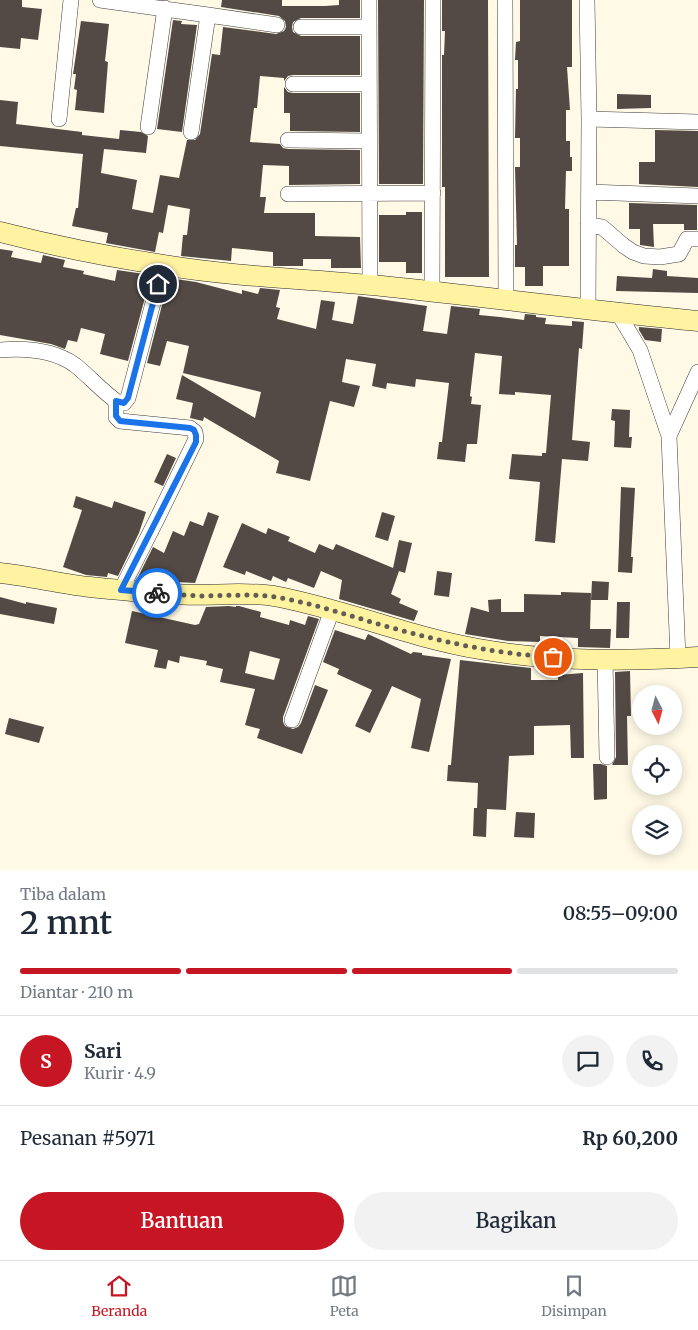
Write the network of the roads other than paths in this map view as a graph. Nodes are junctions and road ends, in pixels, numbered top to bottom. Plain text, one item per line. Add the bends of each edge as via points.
1 (71, 0) edge
2 (100, 0) edge
3 (369, 0) edge
4 (433, 0) edge
5 (506, 0) edge
6 (587, 0) edge
7 (164, 8) junction
8 (208, 14) junction
9 (277, 25) dead end
10 (301, 27) dead end
11 (369, 27) junction
12 (293, 84) dead end
13 (369, 84) junction
14 (59, 119) dead end
15 (589, 119) junction
16 (698, 122) edge
17 (148, 127) dead end
18 (191, 132) dead end
19 (288, 140) dead end
20 (369, 141) junction
21 (589, 192) junction
22 (371, 193) junction
23 (432, 193) junction
24 (288, 194) dead end
25 (698, 196) edge
26 (588, 225) junction
27 (0, 232) edge
28 (698, 239) edge
29 (163, 266) junction
30 (370, 285) junction
31 (432, 291) junction
32 (506, 299) junction
33 (588, 310) junction
34 (618, 313) junction
35 (698, 321) edge
36 (0, 350) edge
37 (698, 372) edge
38 (116, 408) junction
39 (669, 436) junction
40 (0, 573) edge
41 (121, 590) junction
42 (332, 610) junction
43 (698, 657) edge
44 (678, 658) junction
45 (605, 659) junction
46 (292, 720) dead end
47 (607, 757) dead end

1 - 14 street
2 - 7 street
3 - 11 street
4 - 23 street
5 - 32 street
6 - 15 street
7 - 8 street
7 - 17 street
8 - 9 street
8 - 18 street
10 - 11 street
11 - 13 street
12 - 13 street
13 - 20 street
15 - 16 street
15 - 21 street
19 - 20 street
20 - 22 street
21 - 25 street
21 - 26 street
22 - 23 street
22 - 24 street
22 - 30 street
23 - 31 street
26 - 28 street via 602,226 624,246 644,256 679,254 687,240
26 - 33 street
27 - 29 street
29 - 30 street
29 - 38 street via 128,398
30 - 31 street
31 - 32 street
32 - 33 street
33 - 34 street
34 - 35 street
34 - 39 street via 640,350
36 - 38 street via 18,348 63,358 75,365
37 - 39 street
38 - 41 street via 118,420 126,423 190,428 196,438
39 - 44 street
40 - 41 street
41 - 42 street via 175,595 254,594
42 - 45 street via 478,649
42 - 46 street
43 - 44 street
44 - 45 street
45 - 47 street

